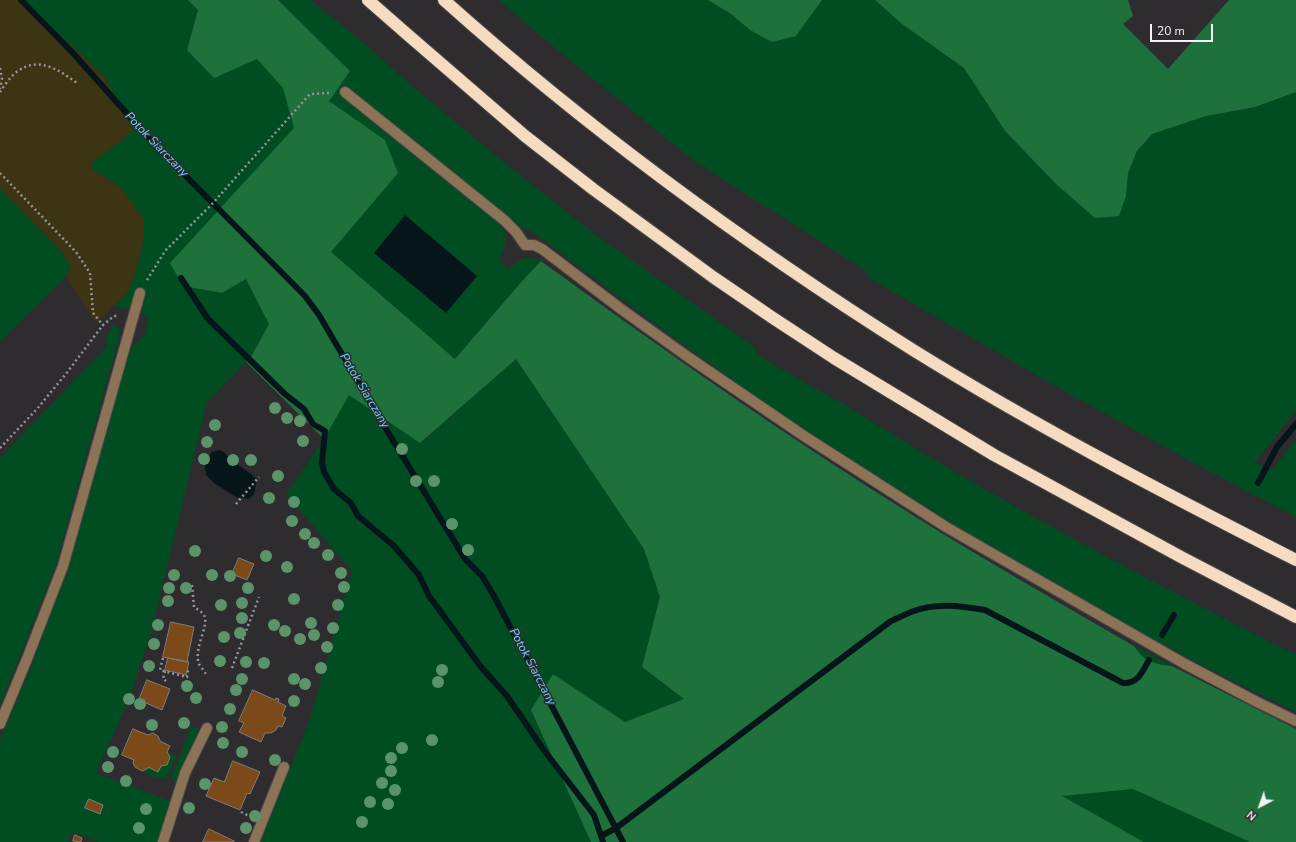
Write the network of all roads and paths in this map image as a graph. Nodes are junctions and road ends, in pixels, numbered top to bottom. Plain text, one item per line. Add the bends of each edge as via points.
1 (368, 0) edge
2 (444, 0) edge
3 (0, 68) edge
4 (77, 83) dead end
5 (0, 91) edge
6 (345, 92) joint
7 (0, 172) edge
8 (140, 293) joint
9 (131, 324) junction
10 (103, 325) junction
11 (0, 448) edge
12 (259, 477) dead end
13 (236, 504) dead end
14 (1296, 560) edge
15 (192, 585) dead end
16 (259, 597) dead end
17 (1296, 617) edge
18 (163, 658) dead end
19 (232, 668) dead end
20 (188, 670) dead end
21 (165, 671) junction
22 (206, 674) dead end
23 (166, 681) dead end
24 (1296, 721) edge
25 (0, 724) edge
26 (207, 728) dead end
27 (284, 767) dead end
28 (163, 842) edge
29 (254, 842) edge

1 - 17 highway via 525,136 713,277 773,318 994,455 1174,554
2 - 14 highway via 507,56 608,137 801,277 914,350 1052,431
3 - 5 path
4 - 5 path via 64,73 48,66 31,64 17,71
6 - 8 path via 310,94 214,203 165,251
6 - 24 lane via 504,220 525,244 542,248 682,353 804,436 946,527 1185,664
7 - 10 path via 76,252 90,272 93,313
8 - 9 lane
9 - 10 path via 122,317 114,316
9 - 25 lane via 63,566
10 - 11 path via 61,381
12 - 13 path
15 - 22 path via 194,607 204,614 205,618 198,657
16 - 19 path
18 - 21 path via 160,670
20 - 21 path via 187,677
21 - 23 path via 163,680
26 - 28 lane via 185,773
27 - 29 lane

